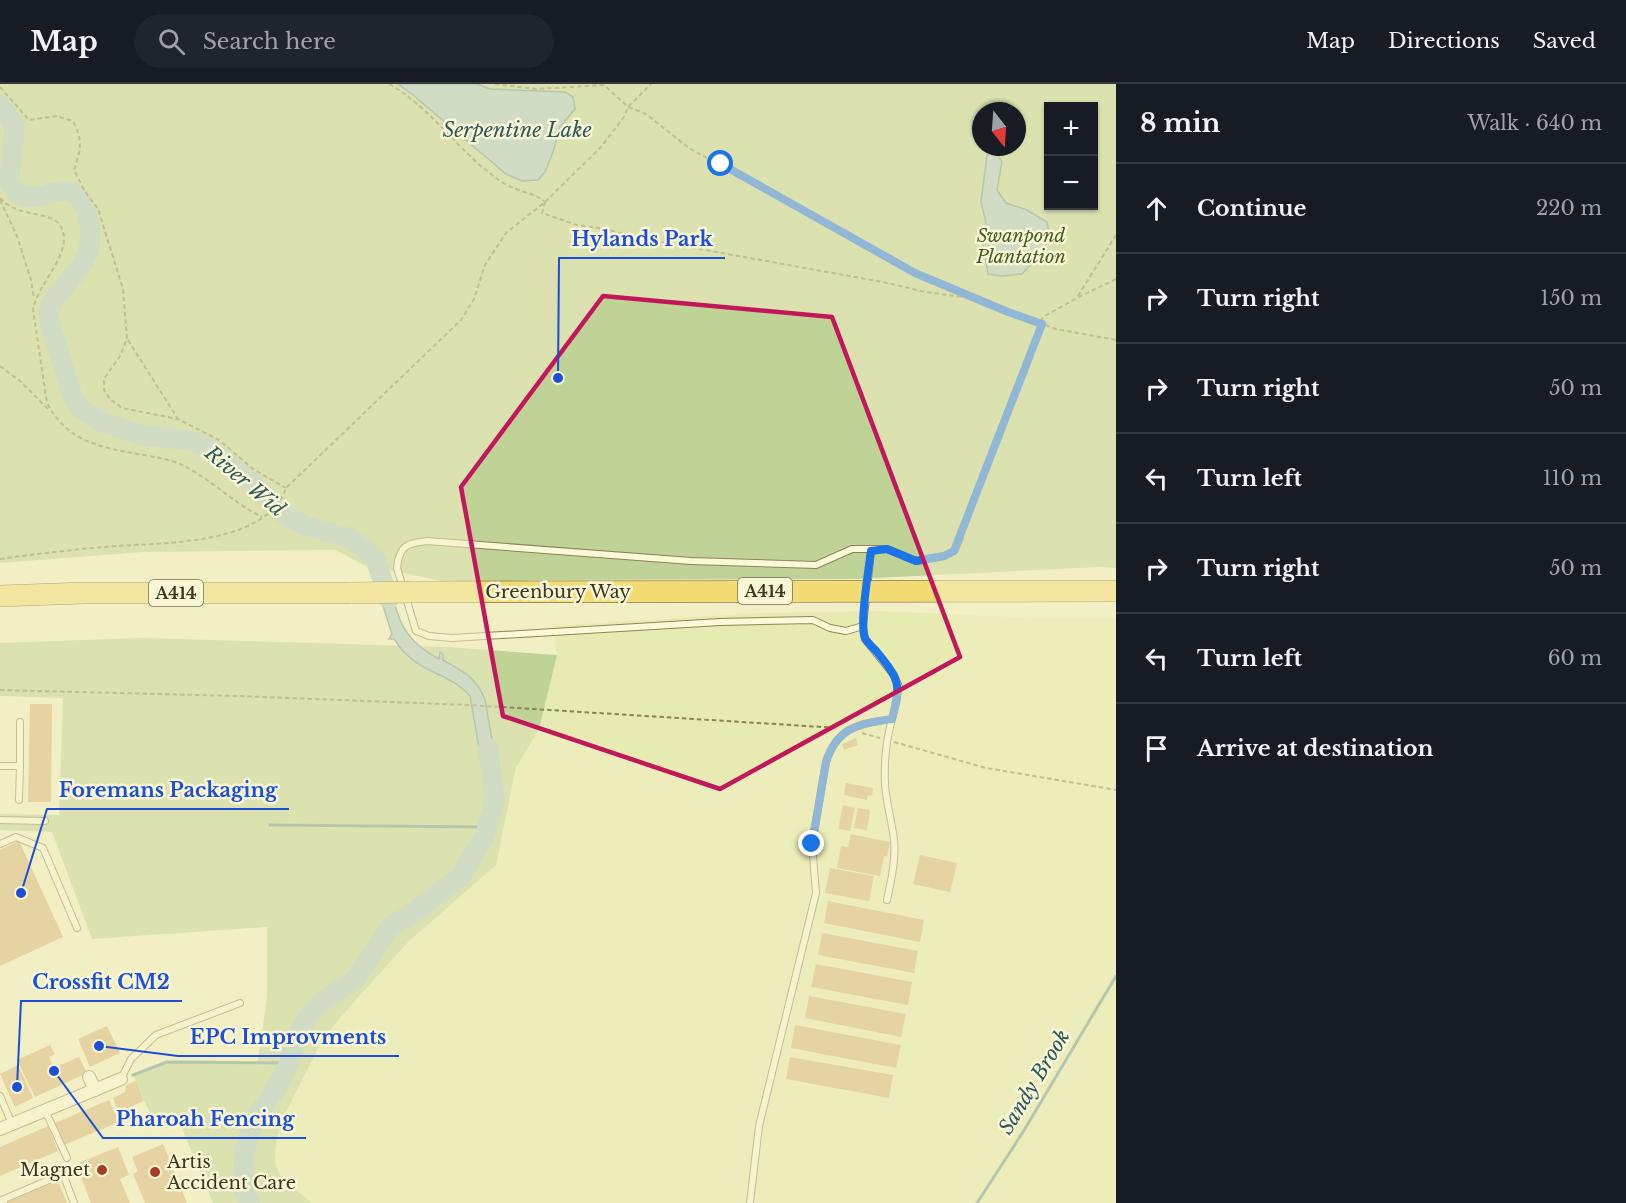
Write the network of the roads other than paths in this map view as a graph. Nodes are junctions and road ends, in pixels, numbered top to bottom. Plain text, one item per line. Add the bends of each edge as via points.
1 (960, 538) road end
2 (871, 551) junction
3 (866, 591) junction
4 (1116, 591) edge
5 (0, 596) edge
6 (864, 626) junction
7 (892, 719) junction
8 (20, 722) dead end
9 (0, 766) edge
10 (20, 766) junction
11 (19, 800) dead end
12 (0, 820) edge
13 (45, 821) dead end
14 (0, 844) edge
15 (887, 900) dead end
16 (77, 928) dead end
17 (240, 1003) dead end
18 (89, 1077) dead end
19 (121, 1079) joint
20 (94, 1090) junction
21 (0, 1096) edge
22 (45, 1110) junction
23 (12, 1124) junction
24 (0, 1129) edge
25 (67, 1158) dead end
26 (4, 1203) edge
27 (74, 1203) edge
28 (750, 1203) edge

1 - 2 lane via 954,551 931,559 916,561 887,549
2 - 3 lane
2 - 6 lane via 852,549 816,565 691,561 427,541 410,543 403,549 397,568 416,631 429,636 452,638 732,621 813,620 846,631
3 - 4 highway, Greenbury Way / A414
3 - 5 highway, Greenbury Way / A414, bridge
3 - 6 lane
6 - 7 lane via 865,639 899,687
7 - 15 lane via 886,740 885,786 894,842
7 - 28 lane via 847,729 830,750 826,762 812,844 816,893 759,1126
8 - 10 lane
9 - 10 lane
10 - 11 lane
12 - 13 lane
14 - 16 lane via 16,837 43,848
17 - 19 lane via 156,1035 131,1059
18 - 20 street
19 - 20 street
20 - 22 street
21 - 23 lane
22 - 23 street
22 - 25 lane
23 - 24 street
26 - 27 lane via 2,1200 63,1174

